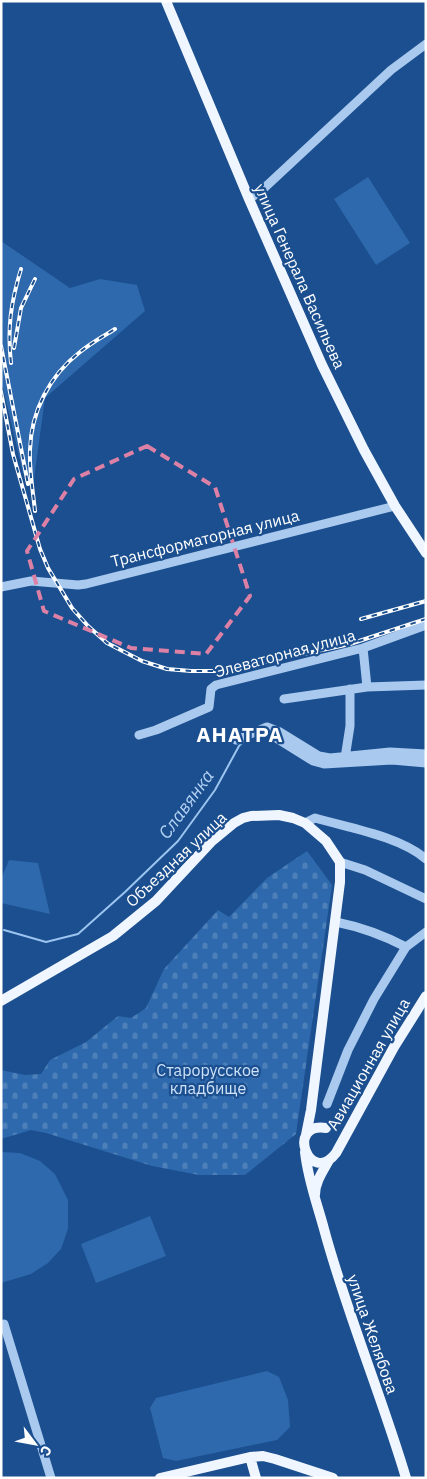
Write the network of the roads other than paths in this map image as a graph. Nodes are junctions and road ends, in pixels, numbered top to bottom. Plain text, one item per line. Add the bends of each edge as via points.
1 (166, 1) edge
2 (426, 44) edge
3 (249, 199) junction
4 (395, 506) junction
5 (426, 553) edge
6 (1, 587) edge
7 (426, 625) edge
8 (363, 648) junction
9 (426, 685) edge
10 (367, 687) junction
11 (350, 689) junction
12 (284, 698) dead end
13 (139, 735) dead end
14 (276, 738) dead end
15 (236, 740) dead end
16 (426, 754) edge
17 (346, 758) junction
18 (426, 763) edge
19 (306, 823) junction
20 (426, 859) edge
21 (340, 862) junction
22 (426, 899) edge
23 (336, 922) junction
24 (426, 932) edge
25 (406, 947) junction
26 (426, 996) edge
27 (1, 1001) edge
28 (328, 1104) dead end
29 (311, 1110) junction
30 (349, 1128) junction
31 (329, 1129) junction
32 (306, 1135) junction
33 (338, 1148) junction
34 (305, 1152) junction
35 (329, 1160) junction
36 (315, 1198) junction
37 (4, 1324) dead end
38 (250, 1457) junction
39 (51, 1478) edge
40 (160, 1478) edge
41 (256, 1478) edge
42 (333, 1478) edge
43 (406, 1478) edge

1 - 3 main road, улица Генерала Васильева
2 - 3 street via 391,70
3 - 4 main road, улица Генерала Васильева via 322,365
4 - 5 main road, улица Генерала Васильева
4 - 6 street, Трансформаторная улица via 86,584 31,581
7 - 8 street, Элеваторная улица
8 - 10 street
8 - 13 street, Элеваторная улица via 216,684 208,707
9 - 10 street
10 - 11 street
11 - 12 street
11 - 17 street
14 - 18 street via 324,764 392,760
15 - 17 street via 267,727 319,756
16 - 17 street via 390,752
19 - 20 street via 315,818 367,830
19 - 21 main road, Объездная улица via 326,842
19 - 27 main road, Объездная улица via 279,815 252,816 234,823 211,842 156,901 113,936
21 - 22 street via 365,870
21 - 23 main road
23 - 25 street via 383,935
23 - 29 main road
24 - 25 street
25 - 28 street via 348,1050
26 - 30 main road, Авиационная улица
29 - 31 main road via 318,1122
29 - 32 main road
30 - 31 main road
30 - 33 main road, Авиационная улица
31 - 32 main road via 316,1128
31 - 33 main road via 336,1137
32 - 34 main road
33 - 35 main road
34 - 35 main road via 315,1161
34 - 36 main road, улица Желябова
35 - 36 main road via 315,1188
36 - 43 main road, улица Желябова via 335,1268
37 - 39 street
38 - 40 main road
38 - 41 main road
38 - 42 main road via 275,1459

